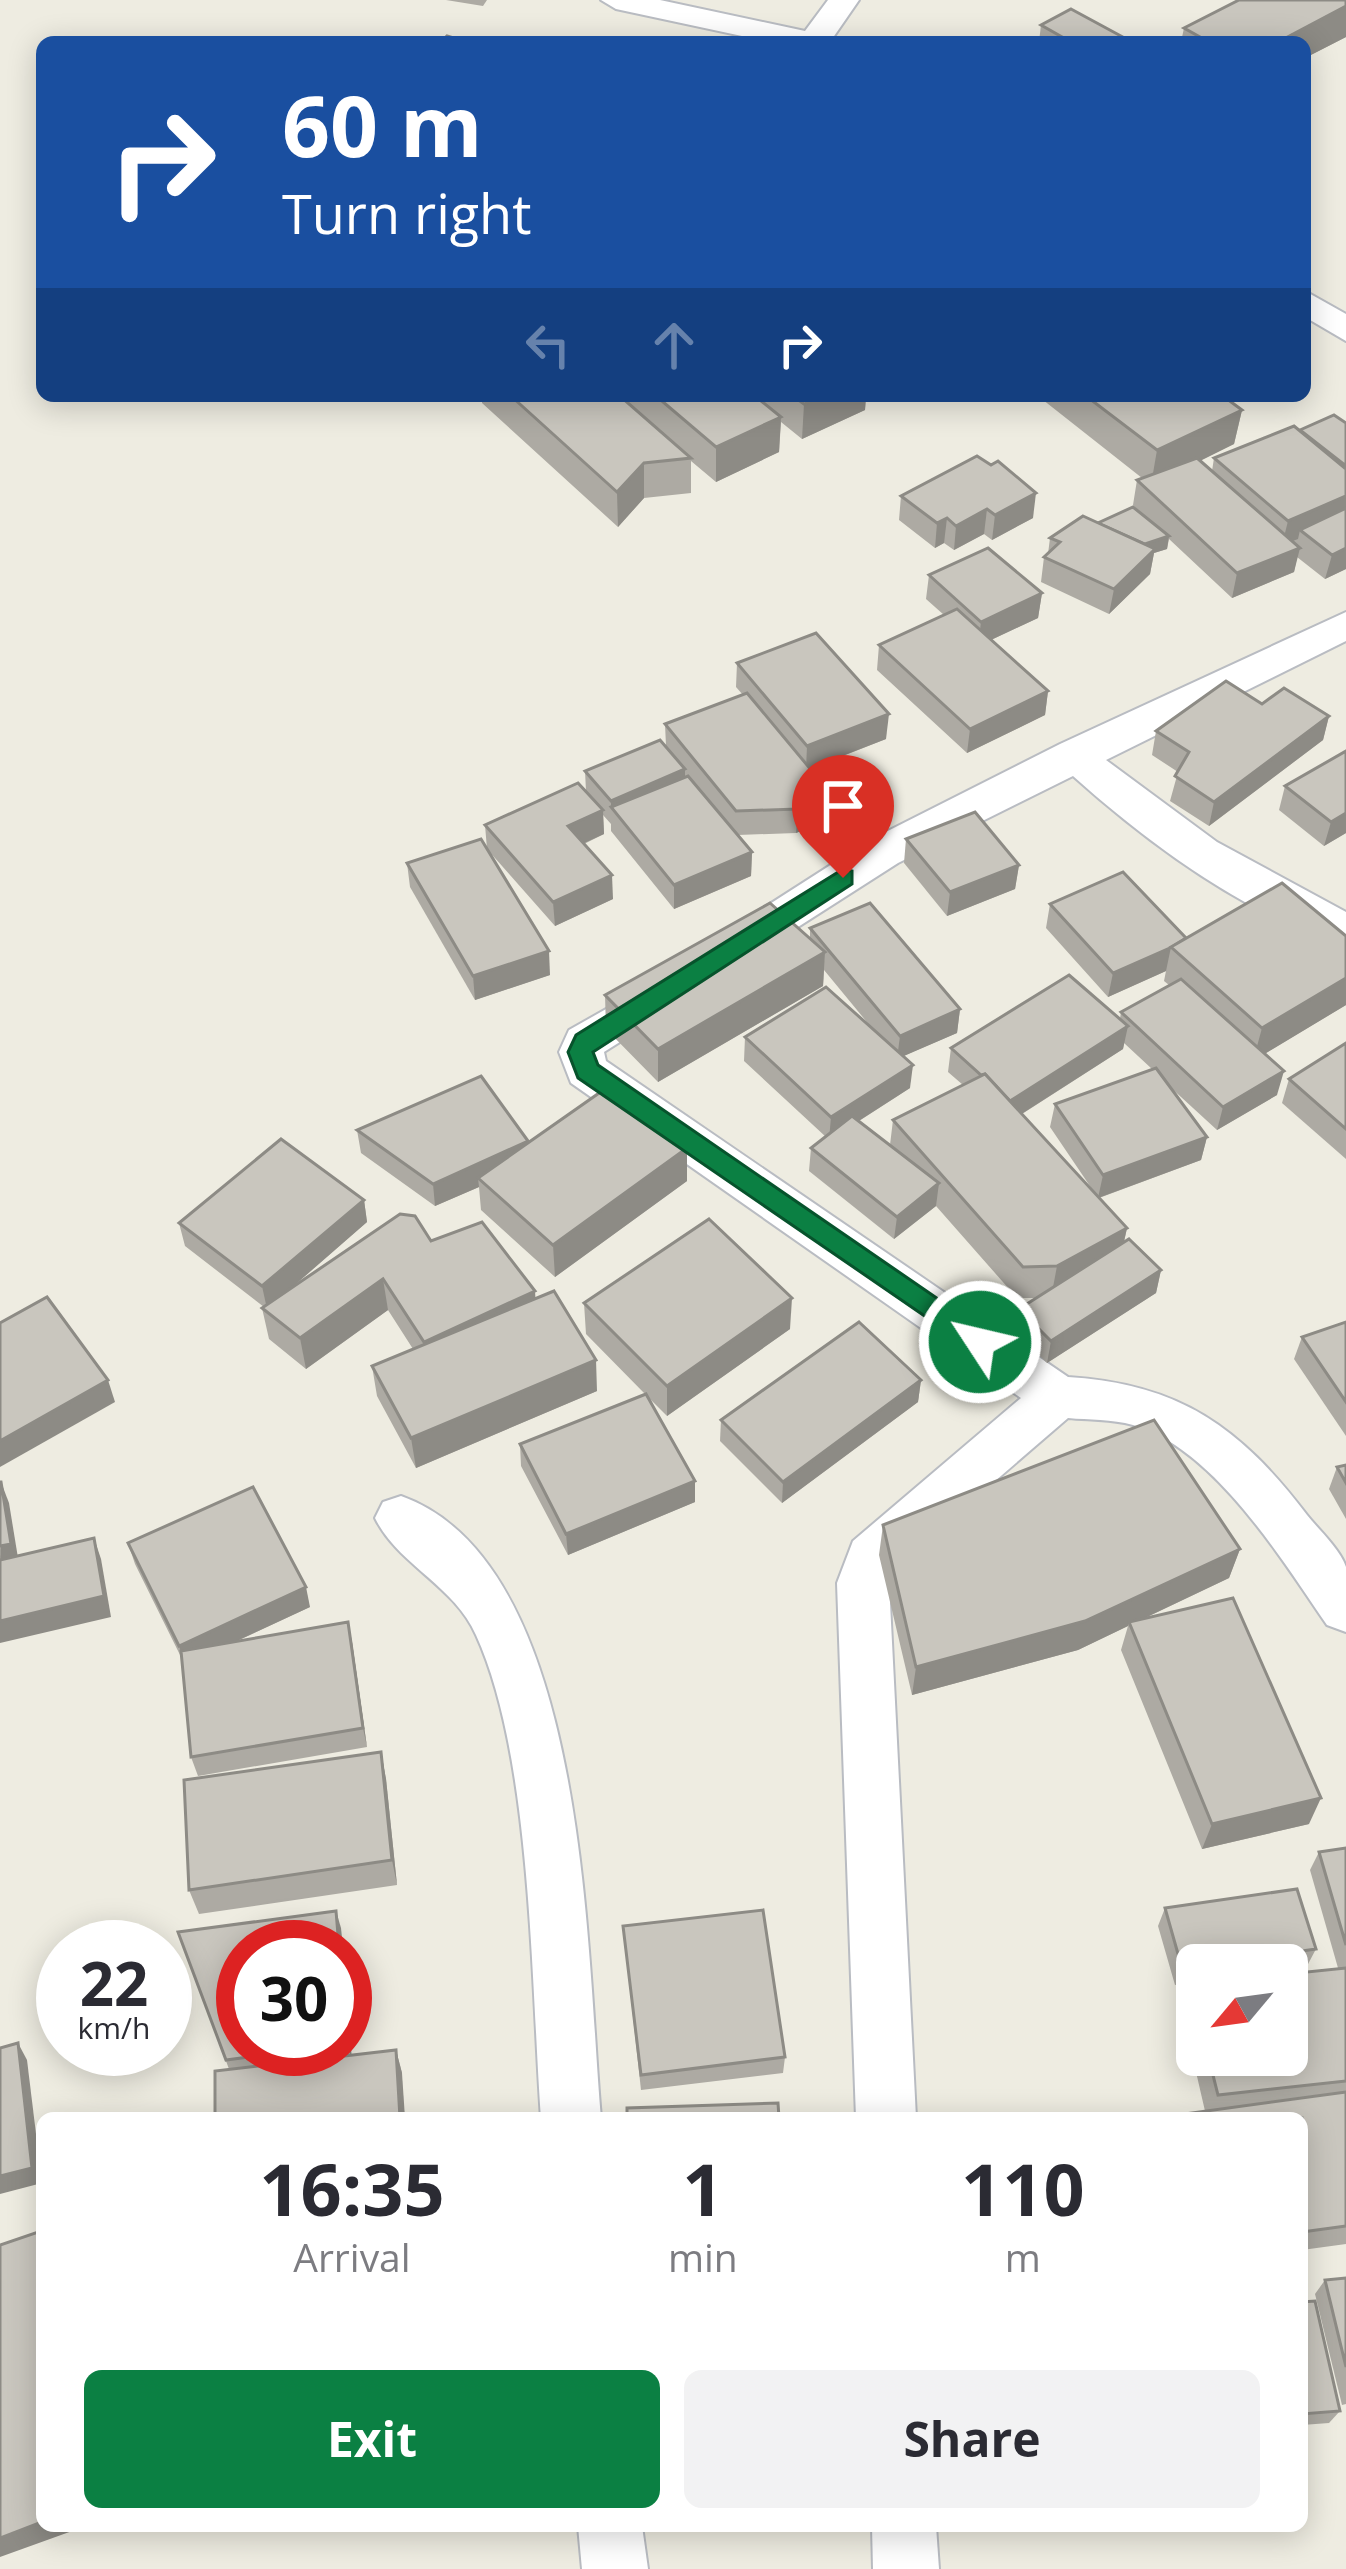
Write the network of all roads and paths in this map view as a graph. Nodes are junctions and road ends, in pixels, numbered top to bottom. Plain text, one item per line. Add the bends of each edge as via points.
1 (616, 0) edge
2 (844, 0) edge
3 (786, 36) edge
4 (818, 36) edge
5 (1311, 305) edge
6 (1346, 330) edge
7 (1346, 625) edge
8 (1075, 754) junction
9 (1346, 930) edge
10 (1058, 1397) junction
11 (401, 1518) dead end
12 (1346, 1609) edge
13 (570, 2112) edge
14 (886, 2112) edge
15 (611, 2532) edge
16 (904, 2532) edge
17 (615, 2569) edge
18 (906, 2569) edge

1 - 3 street
2 - 4 street
5 - 6 street
7 - 8 street
8 - 9 street via 1129,805 1212,863
8 - 10 street via 883,852 580,1052 587,1071
10 - 12 street via 1134,1404 1198,1432 1287,1528
10 - 14 street via 891,1538 872,1557 863,1583
11 - 13 street via 478,1588 532,1725
15 - 17 street
16 - 18 street

